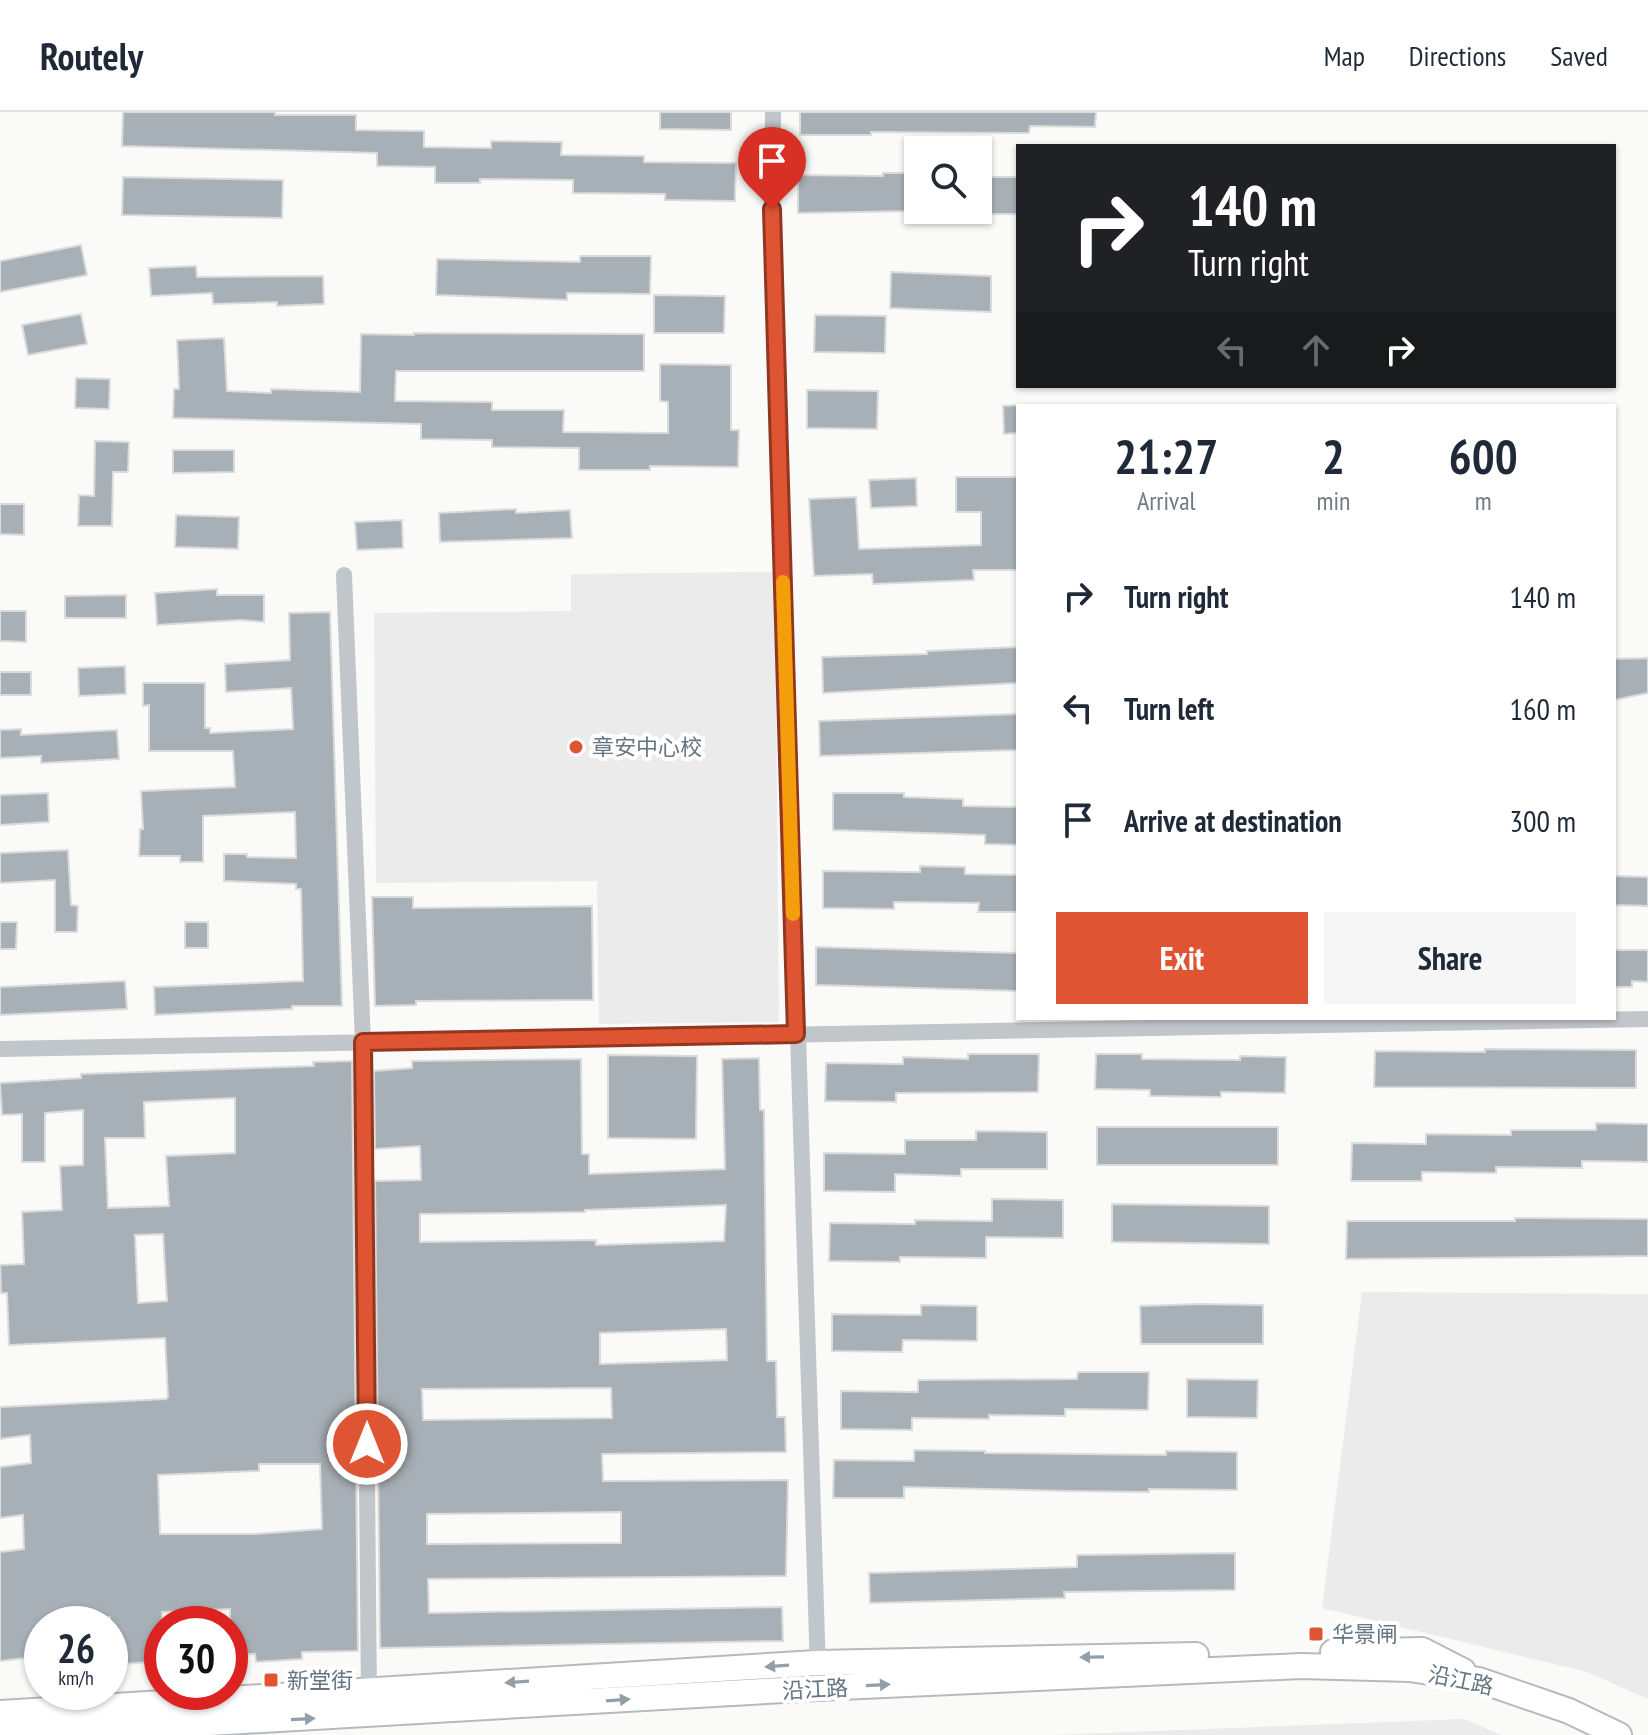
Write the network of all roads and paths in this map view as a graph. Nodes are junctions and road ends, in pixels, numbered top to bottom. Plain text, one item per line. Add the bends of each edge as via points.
1 (773, 112) edge
2 (344, 575) dead end
3 (1648, 1019) edge
4 (1591, 1020) edge
5 (1616, 1020) edge
6 (796, 1034) junction
7 (363, 1042) junction
8 (0, 1049) edge
9 (1416, 1659) junction
10 (817, 1663) junction
11 (818, 1688) junction
12 (369, 1704) junction
13 (0, 1713) edge
14 (1, 1735) edge
15 (1619, 1735) edge

1 - 6 street
2 - 7 street
3 - 5 street
4 - 6 street
6 - 7 street
6 - 10 street
7 - 8 street
7 - 12 street
9 -> 10 main road, 沿江路
11 -> 9 main road, 沿江路
9 - 15 main road, 沿江路 via 1569,1711
10 - 11 street
10 -> 12 main road, 沿江路
12 -> 11 main road, 沿江路
12 - 13 main road, 沿江路
14 -> 12 main road, 沿江路

